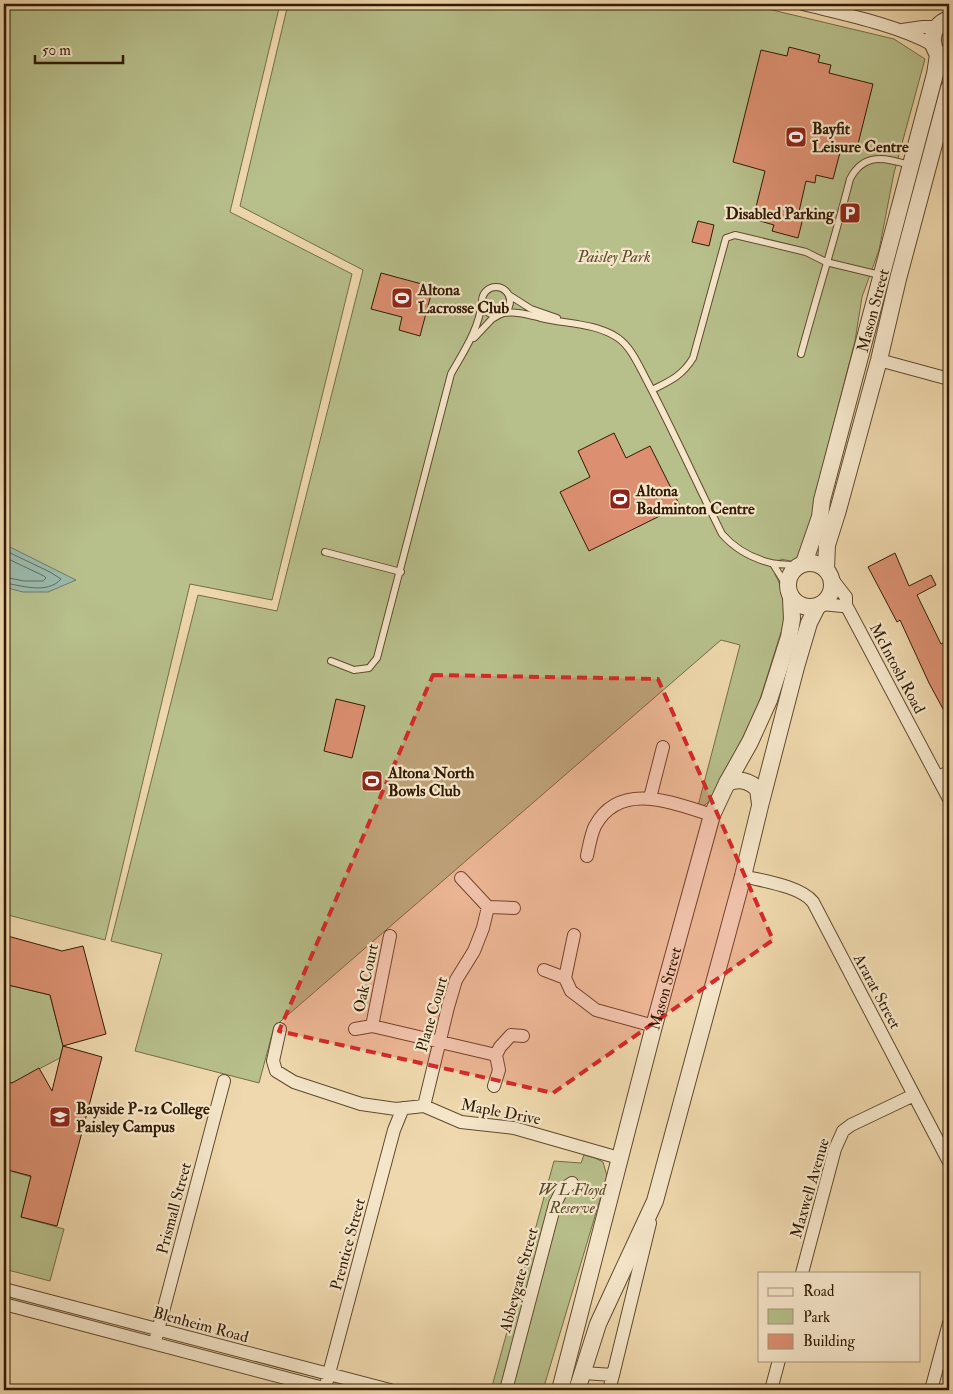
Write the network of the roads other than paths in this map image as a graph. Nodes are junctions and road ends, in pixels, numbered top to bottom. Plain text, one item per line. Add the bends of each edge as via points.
1 (803, 4) edge
2 (945, 19) edge
3 (900, 31) junction
4 (940, 54) edge
5 (949, 88) edge
6 (911, 165) junction
7 (826, 262) junction
8 (890, 278) junction
9 (509, 295) junction
10 (482, 302) junction
11 (502, 314) junction
12 (565, 321) junction
13 (470, 343) junction
14 (801, 354) dead end
15 (879, 360) junction
16 (949, 379) edge
17 (652, 390) junction
18 (325, 552) dead end
19 (773, 564) junction
20 (801, 564) junction
21 (401, 572) junction
22 (829, 574) junction
23 (790, 593) junction
24 (846, 605) junction
25 (819, 606) junction
26 (331, 662) dead end
27 (663, 747) dead end
28 (943, 775) edge
29 (727, 783) junction
30 (650, 798) junction
31 (949, 799) edge
32 (760, 806) junction
33 (712, 815) junction
34 (586, 856) dead end
35 (743, 876) junction
36 (461, 878) dead end
37 (488, 907) junction
38 (514, 908) dead end
39 (574, 935) dead end
40 (390, 936) dead end
41 (544, 970) dead end
42 (565, 978) junction
43 (372, 1026) junction
44 (654, 1026) junction
45 (280, 1029) dead end
46 (356, 1029) dead end
47 (523, 1036) dead end
48 (440, 1041) junction
49 (496, 1055) junction
50 (224, 1082) dead end
51 (494, 1086) dead end
52 (914, 1095) junction
53 (424, 1106) junction
54 (402, 1108) junction
55 (619, 1158) junction
56 (949, 1162) edge
57 (572, 1183) dead end
58 (655, 1201) junction
59 (802, 1272) edge
60 (4, 1289) edge
61 (4, 1304) edge
62 (949, 1322) edge
63 (158, 1330) junction
64 (154, 1344) junction
65 (778, 1362) edge
66 (583, 1373) junction
67 (329, 1374) junction
68 (613, 1375) junction
69 (328, 1389) edge
70 (390, 1390) edge
71 (506, 1390) edge
72 (560, 1390) edge
73 (577, 1390) edge
74 (609, 1390) edge
75 (771, 1390) edge
76 (931, 1390) edge

1 - 3 street
2 - 3 street
2 - 4 street, Mason Street via 934,32
3 - 4 street via 921,38
4 - 6 street, Mason Street
5 - 8 street, Mason Street
6 - 7 lane via 877,158 854,172
6 - 8 street, Mason Street
7 - 8 lane
7 - 14 lane
7 - 17 lane via 806,252 734,235 726,238 693,358 686,370
8 - 15 street, Mason Street
8 - 20 street, Mason Street via 822,500 820,517
9 - 10 lane via 502,289 493,288 485,294
9 - 11 lane via 509,307
9 - 12 lane via 531,309
10 - 11 lane via 488,312
10 - 13 lane
11 - 12 lane via 518,312
11 - 13 lane via 492,319
12 - 17 lane via 601,330 620,339
13 - 21 lane via 451,374
15 - 16 street
15 - 22 street, Mason Street via 827,545
17 - 19 lane via 722,534 741,552
18 - 21 lane
19 - 20 lane
19 - 23 lane
20 - 22 street via 816,563
20 - 23 street via 789,578
21 - 26 lane via 377,658 369,668 354,670
22 - 24 street, McIntosh Road via 846,597
22 - 25 street via 832,590
23 - 25 street via 800,605
23 - 29 street, Mason Street via 792,619 789,637 769,700
24 - 25 street
24 - 28 street, McIntosh Road
25 - 32 street via 809,623 796,666
27 - 30 street
28 - 31 street, McIntosh Road
29 - 32 street via 735,779 753,784 758,789
29 - 33 street, Mason Street
30 - 33 street
30 - 34 street via 627,799 603,814 594,827
32 - 35 street
33 - 44 street, Mason Street
35 - 52 street, Ararat Street via 808,895
35 - 58 street
36 - 37 street
37 - 38 street
37 - 48 street, Plane Court via 474,951 456,980
39 - 42 street
40 - 43 street, Oak Court
41 - 42 street
42 - 44 street via 572,991 596,1010
43 - 46 street, Oak Court
43 - 48 street, Oak Court
44 - 55 street, Mason Street
45 - 54 street, Maple Drive via 273,1061 276,1071 294,1082 361,1104
47 - 49 street via 511,1035
48 - 49 street, Oak Court
48 - 53 street, Plane Court
49 - 51 street via 498,1070
50 - 63 street, Prismall Street
52 - 56 street, Ararat Street
52 - 59 street, Maxwell Avenue via 843,1131 835,1149
53 - 54 street, Maple Drive
53 - 55 street, Maple Drive via 461,1122 514,1128
54 - 67 street, Prentice Street
55 - 72 street, Mason Street
57 - 71 street, Abbeygate Street via 562,1190 555,1204
58 - 66 street via 598,1324
58 - 68 street
60 - 63 street, Blenheim Road
61 - 64 street, Blenheim Road
62 - 76 street
63 - 64 street, Prismall Street
63 - 67 street, Blenheim Road
64 - 69 street, Blenheim Road
65 - 75 street
66 - 68 street
66 - 73 street
67 - 69 street, Prentice Street
67 - 70 street, Blenheim Road
68 - 74 street

